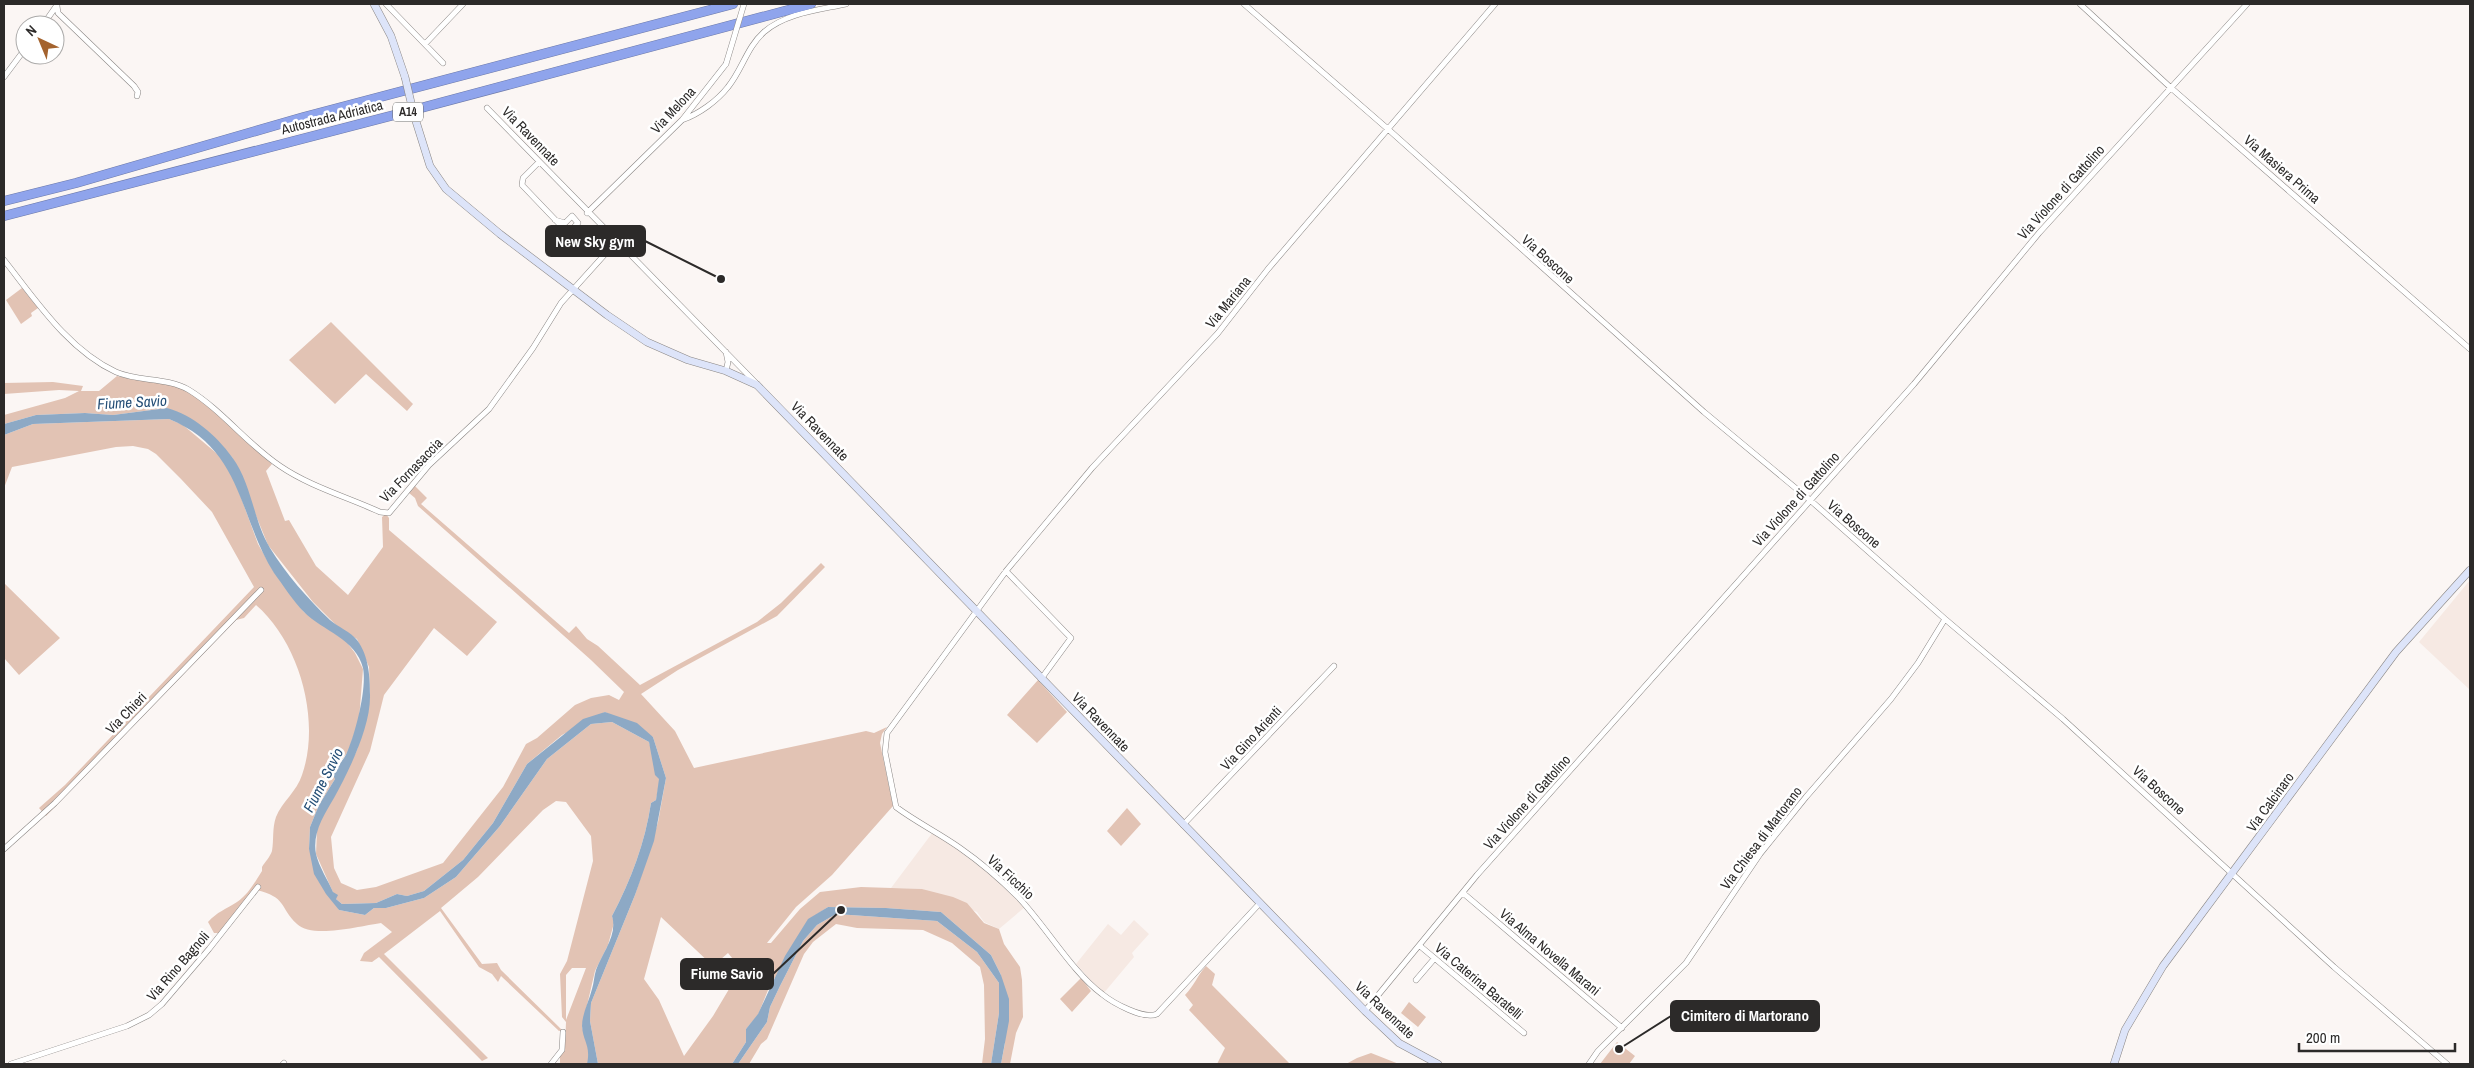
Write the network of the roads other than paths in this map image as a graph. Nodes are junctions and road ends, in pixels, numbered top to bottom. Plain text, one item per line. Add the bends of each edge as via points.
1 (374, 4) edge
2 (386, 4) edge
3 (463, 4) edge
4 (733, 4) edge
5 (744, 4) edge
6 (811, 4) edge
7 (846, 4) edge
8 (1244, 4) edge
9 (1495, 4) edge
10 (2080, 4) edge
11 (2247, 4) edge
12 (58, 5) edge
13 (425, 44) junction
14 (15, 62) edge
15 (444, 63) dead end
16 (4, 77) edge
17 (2170, 87) junction
18 (137, 96) dead end
19 (487, 108) dead end
20 (682, 120) junction
21 (1389, 130) junction
22 (539, 162) junction
23 (4, 201) edge
24 (587, 213) junction
25 (4, 216) edge
26 (555, 220) dead end
27 (616, 242) junction
28 (4, 260) edge
29 (573, 288) junction
30 (2470, 349) edge
31 (725, 352) junction
32 (726, 371) junction
33 (757, 385) junction
34 (1810, 500) junction
35 (2470, 570) edge
36 (1006, 572) junction
37 (261, 590) dead end
38 (976, 612) junction
39 (1945, 620) junction
40 (1334, 666) dead end
41 (1041, 679) junction
42 (1184, 825) junction
43 (4, 849) edge
44 (2234, 873) junction
45 (258, 886) dead end
46 (1463, 892) junction
47 (1260, 903) junction
48 (1420, 946) junction
49 (1434, 959) junction
50 (1416, 980) dead end
51 (1365, 1011) junction
52 (1622, 1028) junction
53 (563, 1032) dead end
54 (1524, 1033) dead end
55 (12, 1064) edge
56 (551, 1064) edge
57 (1438, 1064) edge
58 (1589, 1064) edge
59 (2114, 1064) edge
60 (2446, 1064) edge

1 - 29 main road, Via Ravennate, bridge via 391,36 430,166 446,189
2 - 13 street
3 - 13 street
4 - 23 highway, Autostrada Adriatica / A14 via 304,117
5 - 20 street, Via Melona, bridge via 726,64
6 - 25 highway, Autostrada Adriatica / A14
7 - 20 street via 779,21 763,33 748,52 728,87 697,115
8 - 21 street, Via Boscone
9 - 21 street, Via Mariana
10 - 17 street, Via Masiera Prima
11 - 17 street, Via Violone di Gattolino
12 - 18 street via 58,12 134,86
13 - 15 street
14 - 16 street
17 - 30 street, Via Masiera Prima
17 - 34 street, Via Violone di Gattolino via 2027,246 1914,384
19 - 22 street, Via Ravennate
20 - 24 street, Via Melona
21 - 34 street, Via Boscone via 1674,386
21 - 36 street, Via Mariana via 1268,269 1218,333 1092,468
22 - 24 street, Via Ravennate
22 - 26 street via 523,178 522,185
24 - 27 street, Via Ravennate
27 - 29 street, Via Fornasaccia
27 - 31 street, Via Ravennate
28 - 29 street, Via Fornasaccia via 45,312 76,344 115,371 188,390 281,467 380,512 389,513 429,466 489,409
29 - 32 main road, Via Ravennate via 647,342 688,360
31 - 32 street
31 - 33 street, Via Ravennate
32 - 33 main road, Via Ravennate
33 - 38 main road, Via Ravennate
34 - 39 street, Via Boscone
34 - 46 street, Via Violone di Gattolino
35 - 44 main road, Via Calcinaro via 2396,652
36 - 38 street, Via Mariana
36 - 41 street via 1071,638
37 - 43 street, Via Chieri via 55,804
38 - 41 main road, Via Ravennate
38 - 47 street, Via Ficchio via 887,733 885,752 896,807 959,847 1004,883 1101,994 1148,1016 1165,1007
39 - 44 street, Via Boscone via 2063,719
39 - 52 street, Via Chiesa di Martorano via 1891,699 1760,854 1686,963
40 - 42 street, Via Gino Arienti
41 - 42 main road, Via Ravennate
42 - 47 main road, Via Ravennate
44 - 59 main road, Via Calcinaro via 2163,966 2125,1030
44 - 60 street, Via Boscone via 2334,967
45 - 55 street, Via Rino Bagnoli via 203,956 149,1016
46 - 48 street, Via Violone di Gattolino
46 - 52 street, Via Alma Novella Marani
47 - 51 main road, Via Ravennate
48 - 49 street, Via Caterina Baratelli
48 - 51 street, Via Violone di Gattolino
49 - 50 street
49 - 54 street, Via Caterina Baratelli
51 - 57 main road, Via Ravennate via 1399,1044
52 - 58 street, Via Chiesa di Martorano
53 - 56 street via 562,1050

